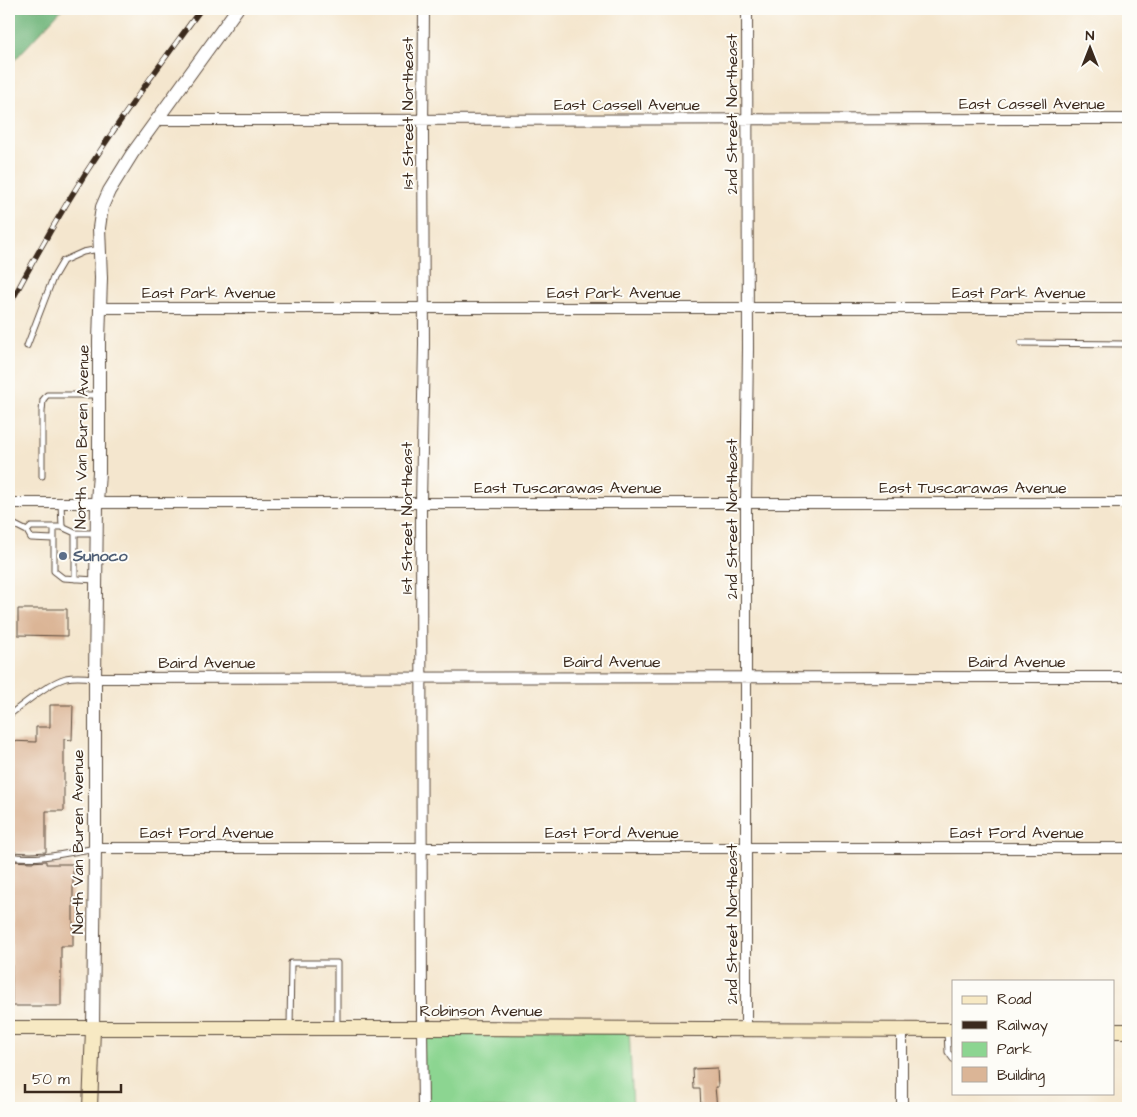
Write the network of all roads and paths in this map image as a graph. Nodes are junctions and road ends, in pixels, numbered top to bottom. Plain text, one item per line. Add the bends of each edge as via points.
1 (237, 9) edge
2 (424, 9) edge
3 (746, 9) edge
4 (1128, 119) edge
5 (156, 120) junction
6 (423, 120) junction
7 (747, 120) junction
8 (100, 249) junction
9 (100, 308) junction
10 (424, 308) junction
11 (748, 308) junction
12 (1128, 308) edge
13 (1021, 343) dead end
14 (1128, 344) edge
15 (27, 346) dead end
16 (99, 396) junction
17 (42, 476) dead end
18 (9, 503) edge
19 (61, 503) junction
20 (97, 503) junction
21 (421, 503) junction
22 (746, 503) junction
23 (1128, 503) edge
24 (9, 522) edge
25 (54, 527) junction
26 (62, 527) junction
27 (27, 531) junction
28 (75, 533) junction
29 (97, 533) junction
30 (53, 539) junction
31 (75, 579) junction
32 (96, 580) junction
33 (422, 677) junction
34 (747, 677) junction
35 (1128, 677) edge
36 (95, 678) junction
37 (9, 715) edge
38 (96, 848) junction
39 (422, 848) junction
40 (747, 848) junction
41 (1128, 848) edge
42 (9, 856) edge
43 (9, 1028) edge
44 (290, 1028) junction
45 (337, 1028) junction
46 (422, 1028) junction
47 (94, 1029) junction
48 (746, 1030) junction
49 (902, 1030) junction
50 (950, 1030) edge
51 (1114, 1031) edge
52 (1128, 1031) edge
53 (952, 1058) edge
54 (90, 1108) edge
55 (423, 1108) edge
56 (902, 1108) edge

1 - 5 street, North Van Buren Avenue
2 - 6 street, 1st Street Northeast
3 - 7 street, 2nd Street Northeast
4 - 7 street, East Cassell Avenue
5 - 6 street, East Cassell Avenue
5 - 8 street, North Van Buren Avenue via 106,197 99,228
6 - 7 street, East Cassell Avenue
6 - 10 street, 1st Street Northeast
7 - 11 street, 2nd Street Northeast
8 - 9 street, North Van Buren Avenue
8 - 15 lane via 63,261 53,278
9 - 10 street, East Park Avenue
9 - 16 street, North Van Buren Avenue
10 - 11 street, East Park Avenue
10 - 21 street, 1st Street Northeast
11 - 12 street, East Park Avenue
11 - 22 street, 2nd Street Northeast
13 - 14 lane
16 - 17 lane via 47,395 43,400
16 - 20 street, North Van Buren Avenue
18 - 19 street, East Tuscarawas Avenue
19 - 20 street, East Tuscarawas Avenue
19 - 26 lane
20 - 21 street, East Tuscarawas Avenue
20 - 29 street, North Van Buren Avenue
21 - 22 street, East Tuscarawas Avenue
21 - 33 street, 1st Street Northeast
22 - 23 street, East Tuscarawas Avenue
22 - 34 street, 2nd Street Northeast
24 - 27 lane
25 - 26 lane
25 - 27 lane via 31,527
25 - 30 lane
26 - 28 lane
27 - 30 lane via 31,538
28 - 29 lane
28 - 31 lane
29 - 32 street, North Van Buren Avenue
30 - 31 lane via 54,570 63,578
31 - 32 lane
32 - 36 street, North Van Buren Avenue
33 - 34 street, Baird Avenue
33 - 36 street, Baird Avenue
33 - 39 street, 1st Street Northeast
34 - 35 street, Baird Avenue
34 - 40 street, 2nd Street Northeast
36 - 37 lane via 66,678 52,684
36 - 38 street, North Van Buren Avenue
38 - 39 street, East Ford Avenue
38 - 42 lane via 45,857
38 - 47 street, North Van Buren Avenue
39 - 40 street, East Ford Avenue
39 - 46 street, 1st Street Northeast
40 - 41 street, East Ford Avenue
40 - 48 street, 2nd Street Northeast
43 - 47 main road, Robinson Avenue
44 - 45 main road, Robinson Avenue
44 - 45 lane via 291,963 337,963
44 - 47 main road, Robinson Avenue
45 - 46 main road, Robinson Avenue
46 - 48 main road, Robinson Avenue
46 - 55 street, 1st Street Northeast
47 - 54 main road
48 - 49 main road, Robinson Avenue
49 - 50 main road, Robinson Avenue
49 - 56 street
50 - 53 lane via 948,1052
51 - 52 main road

